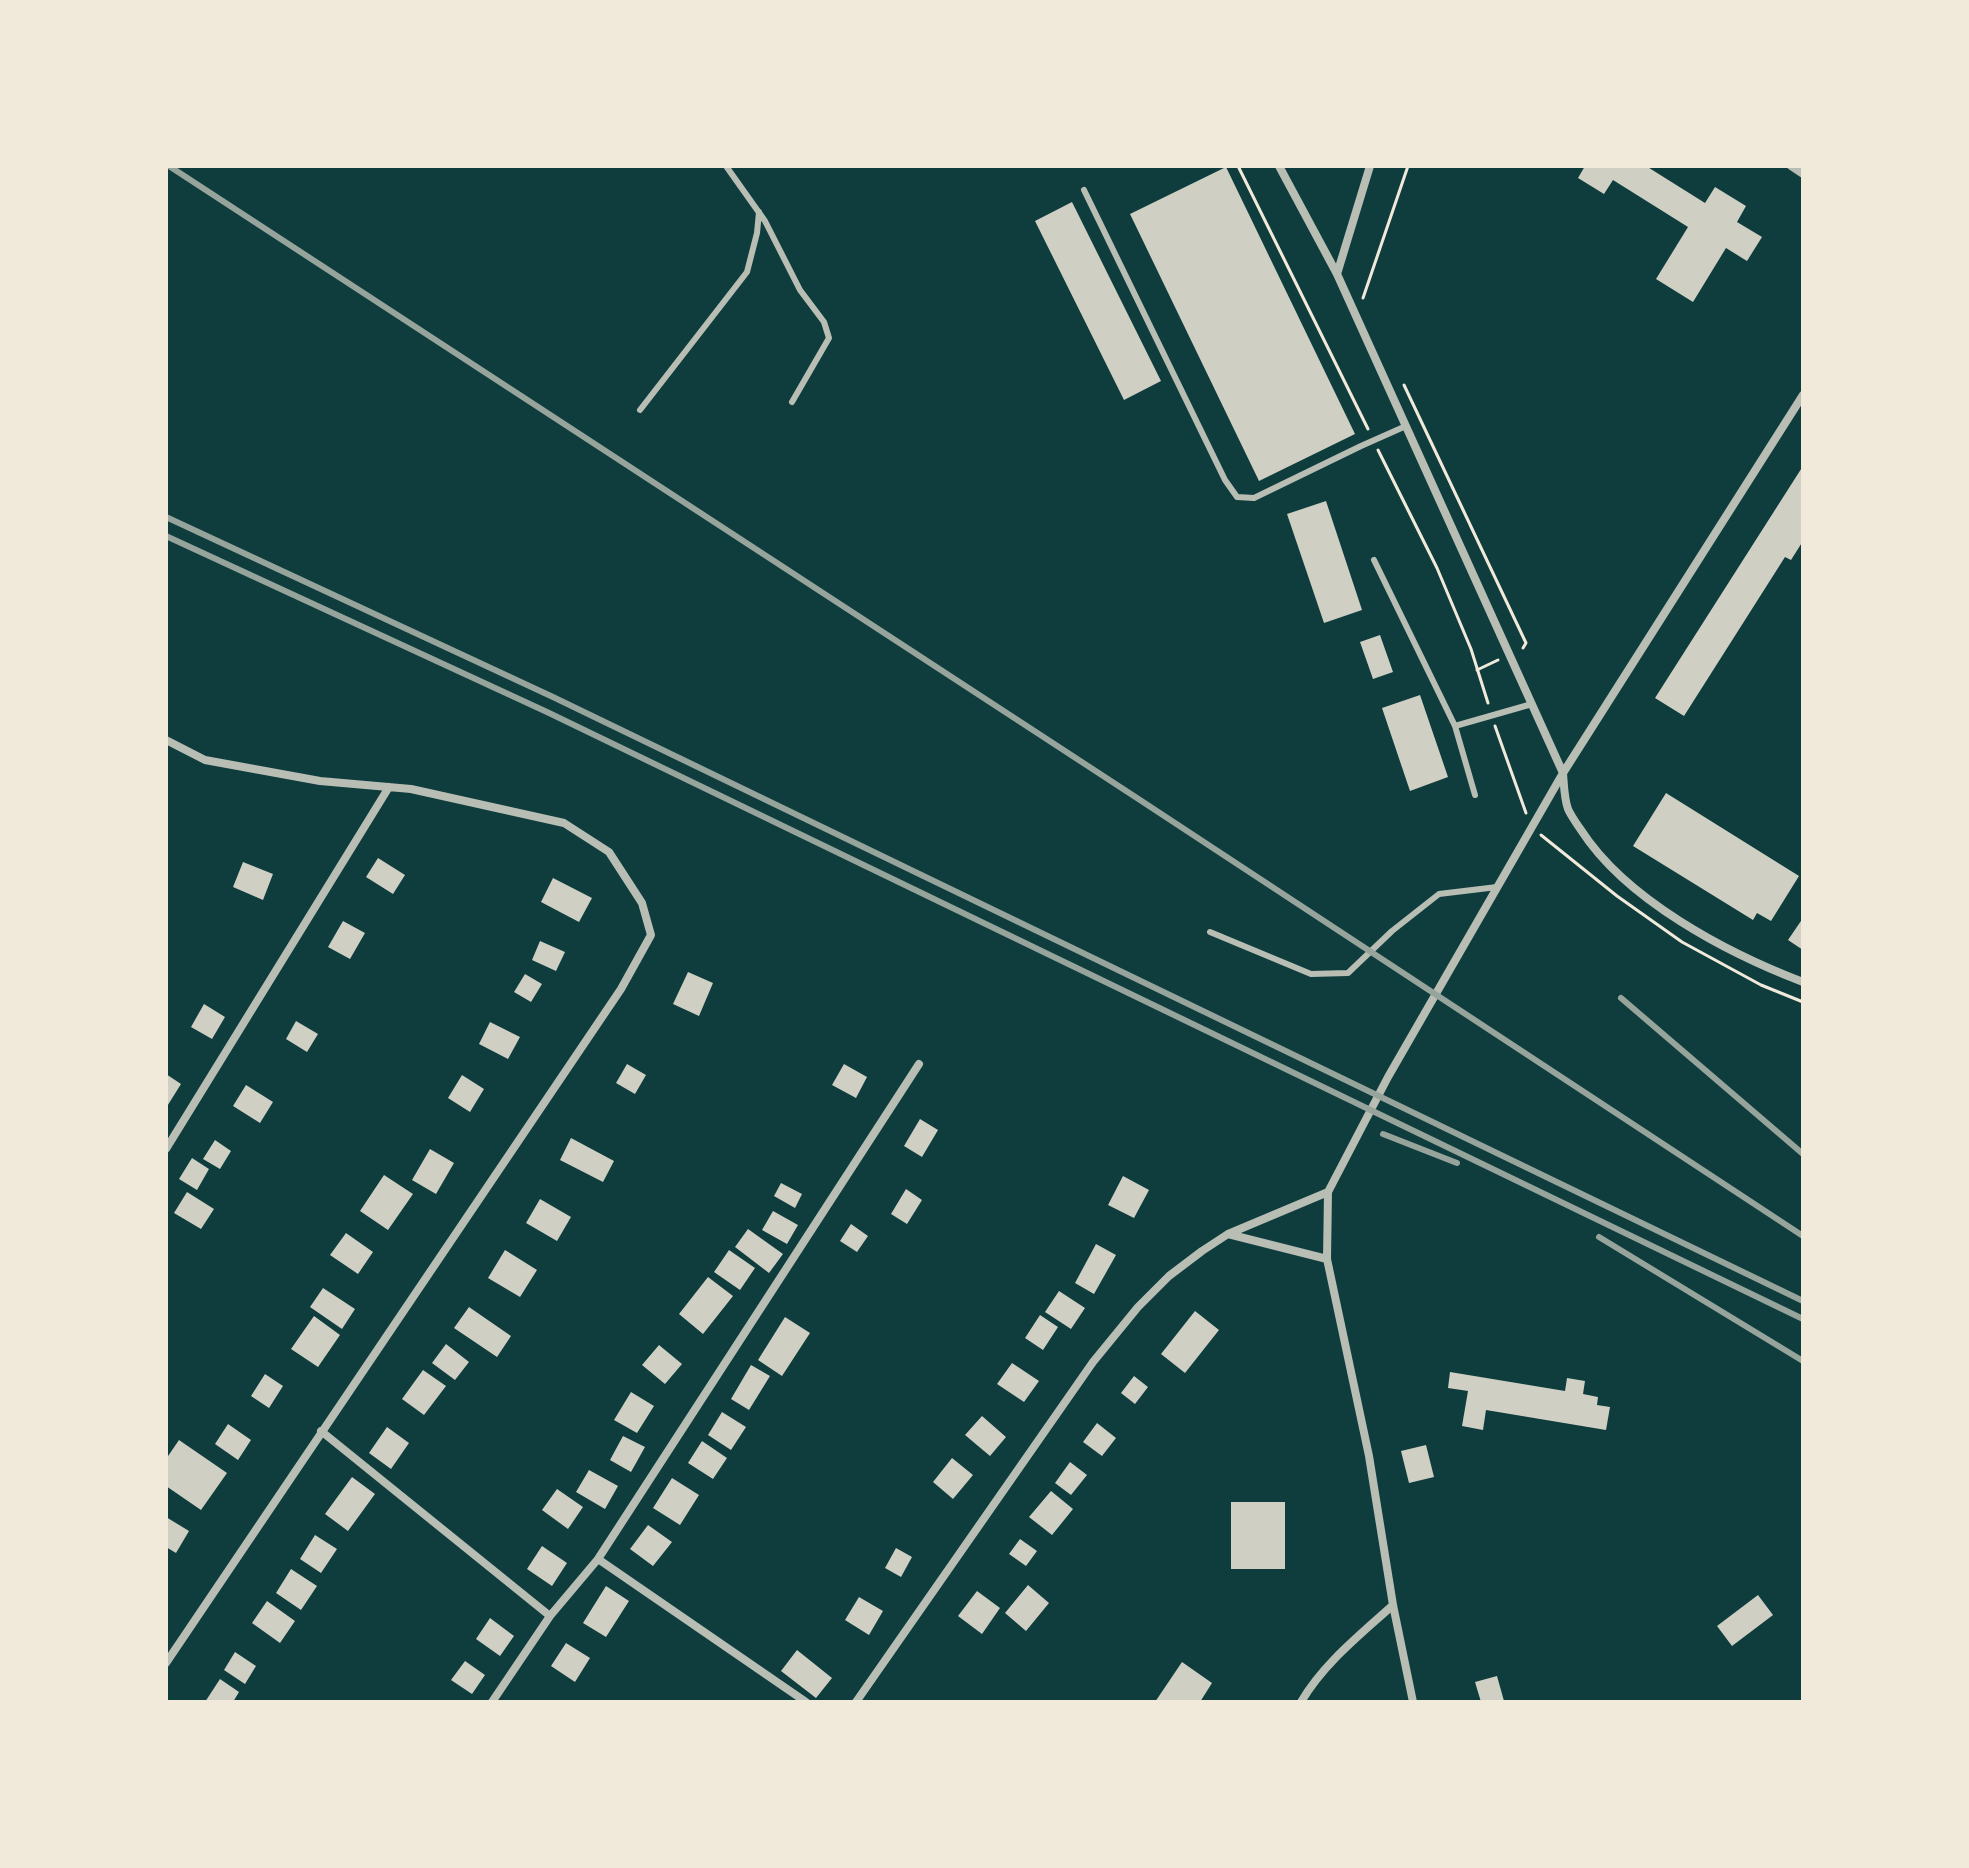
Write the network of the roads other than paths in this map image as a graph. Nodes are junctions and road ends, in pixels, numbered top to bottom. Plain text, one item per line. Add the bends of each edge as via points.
1 (726, 166) edge
2 (1279, 166) edge
3 (1370, 166) edge
4 (1791, 166) edge
5 (1803, 174) edge
6 (1084, 190) dead end
7 (759, 212) junction
8 (1337, 274) junction
9 (1803, 395) edge
10 (792, 402) dead end
11 (640, 410) dead end
12 (1406, 426) junction
13 (1374, 560) dead end
14 (1532, 704) junction
15 (1455, 726) junction
16 (166, 740) edge
17 (1563, 773) junction
18 (389, 787) junction
19 (1475, 795) dead end
20 (1497, 887) junction
21 (1210, 932) dead end
22 (1803, 982) edge
23 (919, 1064) dead end
24 (166, 1149) edge
25 (1328, 1192) junction
26 (1228, 1234) junction
27 (1327, 1259) junction
28 (321, 1431) junction
29 (598, 1559) junction
30 (1393, 1605) junction
31 (550, 1616) junction
32 (166, 1663) edge
33 (492, 1702) edge
34 (806, 1702) edge
35 (856, 1702) edge
36 (1301, 1702) edge
37 (1413, 1702) edge

1 - 7 lane
2 - 8 street
3 - 8 street
4 - 5 street
6 - 12 lane via 1237,497 1254,498
7 - 10 lane via 829,338
7 - 11 lane via 747,272
8 - 12 street
9 - 17 street
12 - 14 street
13 - 15 lane
14 - 15 lane
14 - 17 street
15 - 19 lane
16 - 18 street via 205,760 320,781
17 - 20 street
17 - 22 street via 1568,810 1594,850 1634,889 1747,958
18 - 24 street
18 - 28 street via 564,823 609,852 642,903 651,935 621,989
20 - 21 lane via 1439,894 1348,973 1311,974
20 - 25 street
23 - 29 street
25 - 26 street
25 - 27 street
26 - 27 street
26 - 35 street via 1169,1276 1093,1362
27 - 30 street via 1369,1456
28 - 31 street
28 - 32 street
29 - 31 street
29 - 34 street
30 - 36 street via 1327,1665
30 - 37 street
31 - 33 street

